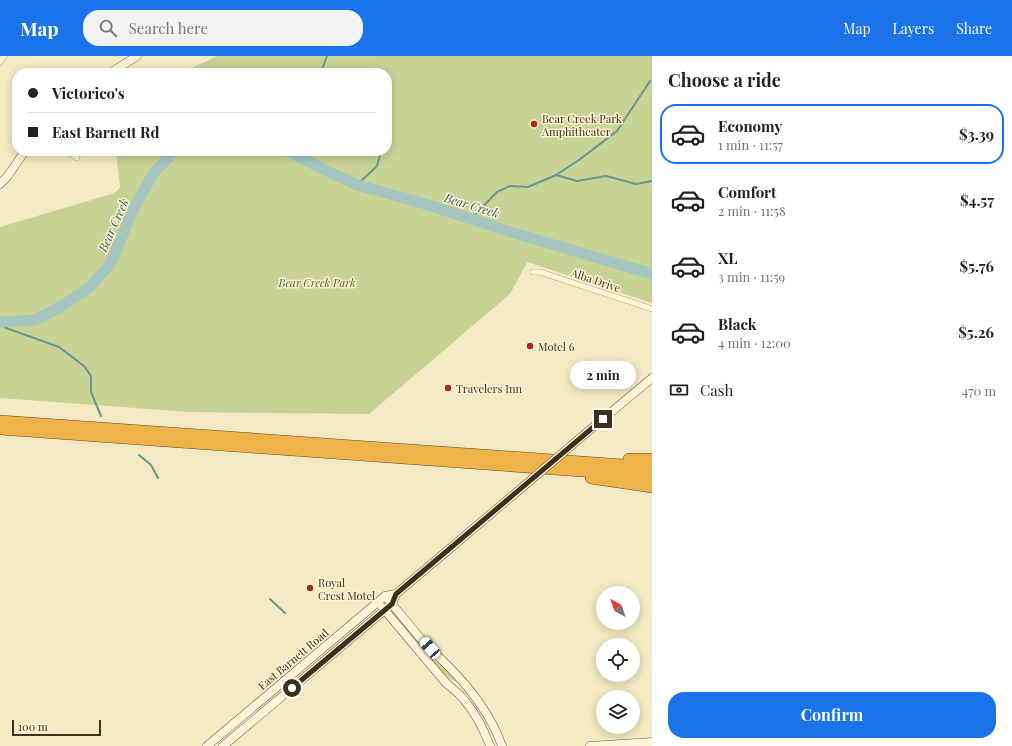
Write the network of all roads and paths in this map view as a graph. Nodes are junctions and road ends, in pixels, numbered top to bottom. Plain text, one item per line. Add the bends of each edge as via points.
1 (4, 56) edge
2 (137, 56) edge
3 (0, 62) edge
4 (118, 68) edge
5 (22, 156) edge
6 (74, 156) edge
7 (77, 158) dead end
8 (0, 184) edge
9 (533, 272) dead end
10 (652, 309) edge
11 (652, 378) edge
12 (0, 421) edge
13 (0, 429) edge
14 (536, 459) junction
15 (652, 459) edge
16 (652, 467) edge
17 (525, 468) junction
18 (652, 476) edge
19 (652, 487) edge
20 (396, 594) junction
21 (385, 596) junction
22 (378, 602) junction
23 (392, 604) junction
24 (384, 610) junction
25 (223, 732) junction
26 (652, 742) edge
27 (207, 746) edge
28 (215, 746) edge
29 (223, 746) edge
30 (490, 746) edge
31 (502, 746) edge
32 (590, 746) edge

1 - 3 street
2 - 4 main road
5 - 8 main road
6 - 7 street
9 - 10 street, Alba Drive via 540,272
11 - 20 main road, bridge
12 - 14 highway
13 - 17 highway
14 - 15 highway
14 - 16 highway
17 - 18 highway
17 - 19 highway
20 - 21 main road
20 - 23 main road
21 - 22 main road, East Barnett Road
21 - 23 main road
22 - 24 main road
22 - 25 main road, East Barnett Road
23 - 24 main road, East Barnett Road
23 - 31 main road via 475,696 494,726
24 - 29 main road, East Barnett Road
24 - 30 main road via 469,706
25 - 27 main road, East Barnett Road
25 - 28 main road
26 - 32 main road

